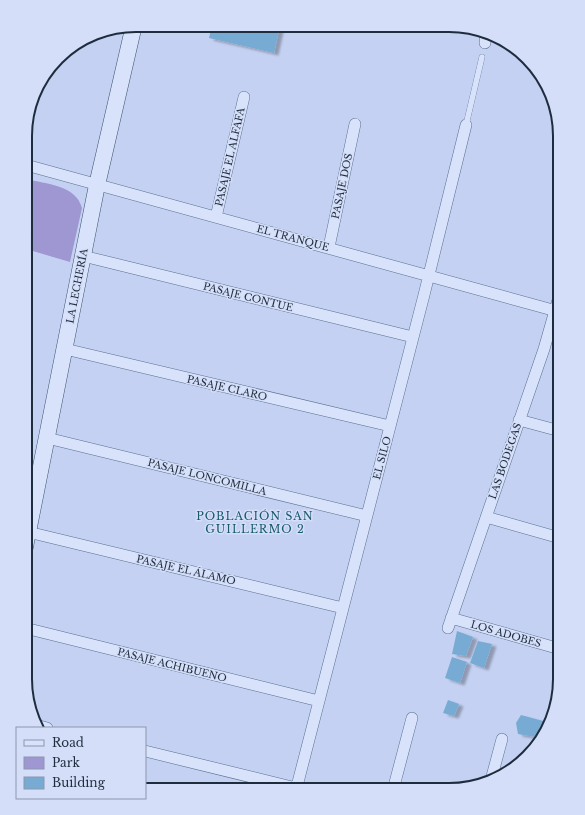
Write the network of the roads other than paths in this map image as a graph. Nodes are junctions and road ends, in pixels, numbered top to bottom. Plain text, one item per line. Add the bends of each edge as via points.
1 (132, 32) edge
2 (482, 57) dead end
3 (244, 97) dead end
4 (355, 124) dead end
5 (466, 125) joint
6 (32, 167) edge
7 (97, 185) junction
8 (216, 217) junction
9 (328, 247) junction
10 (83, 256) junction
11 (429, 275) junction
12 (553, 310) edge
13 (553, 325) edge
14 (413, 338) junction
15 (65, 349) junction
16 (520, 420) junction
17 (390, 426) junction
18 (553, 429) edge
19 (47, 438) junction
20 (32, 514) edge
21 (367, 516) junction
22 (486, 517) junction
23 (553, 536) edge
24 (32, 541) edge
25 (343, 608) junction
26 (450, 623) joint
27 (32, 630) edge
28 (553, 647) edge
29 (319, 701) junction
30 (412, 718) dead end
31 (502, 739) dead end
32 (146, 752) edge
33 (493, 773) edge
34 (272, 783) edge
35 (298, 783) edge
36 (396, 783) edge

1 - 7 street, LA LECHERÍA
2 - 5 lane
3 - 8 street, PASAJE EL ALFAFA
4 - 9 street, PASAJE DOS
5 - 11 street, EL SILO
6 - 7 street, EL TRANQUE
7 - 8 street, EL TRANQUE
7 - 10 street, LA LECHERÍA
8 - 9 street, EL TRANQUE
9 - 11 street, EL TRANQUE
10 - 14 street, PASAJE CONTUE
10 - 15 street, LA LECHERÍA
11 - 12 street, EL TRANQUE
11 - 14 street, EL SILO
13 - 16 street, LAS BODEGAS
14 - 17 street, EL SILO
15 - 17 street, PASAJE CLARO
15 - 19 street, LA LECHERÍA
16 - 18 street
16 - 22 street, LAS BODEGAS
17 - 21 street, EL SILO
19 - 20 street, LA LECHERÍA
19 - 21 street, PASAJE LONCOMILLA
21 - 25 street, EL SILO
22 - 23 street
22 - 26 street, LAS BODEGAS
24 - 25 street, PASAJE EL ÁLAMO
25 - 29 street, EL SILO
26 - 28 street, LOS ADOBES
27 - 29 street, PASAJE ACHIBUENO
29 - 35 street, EL SILO
30 - 36 street
31 - 33 street
32 - 34 street

